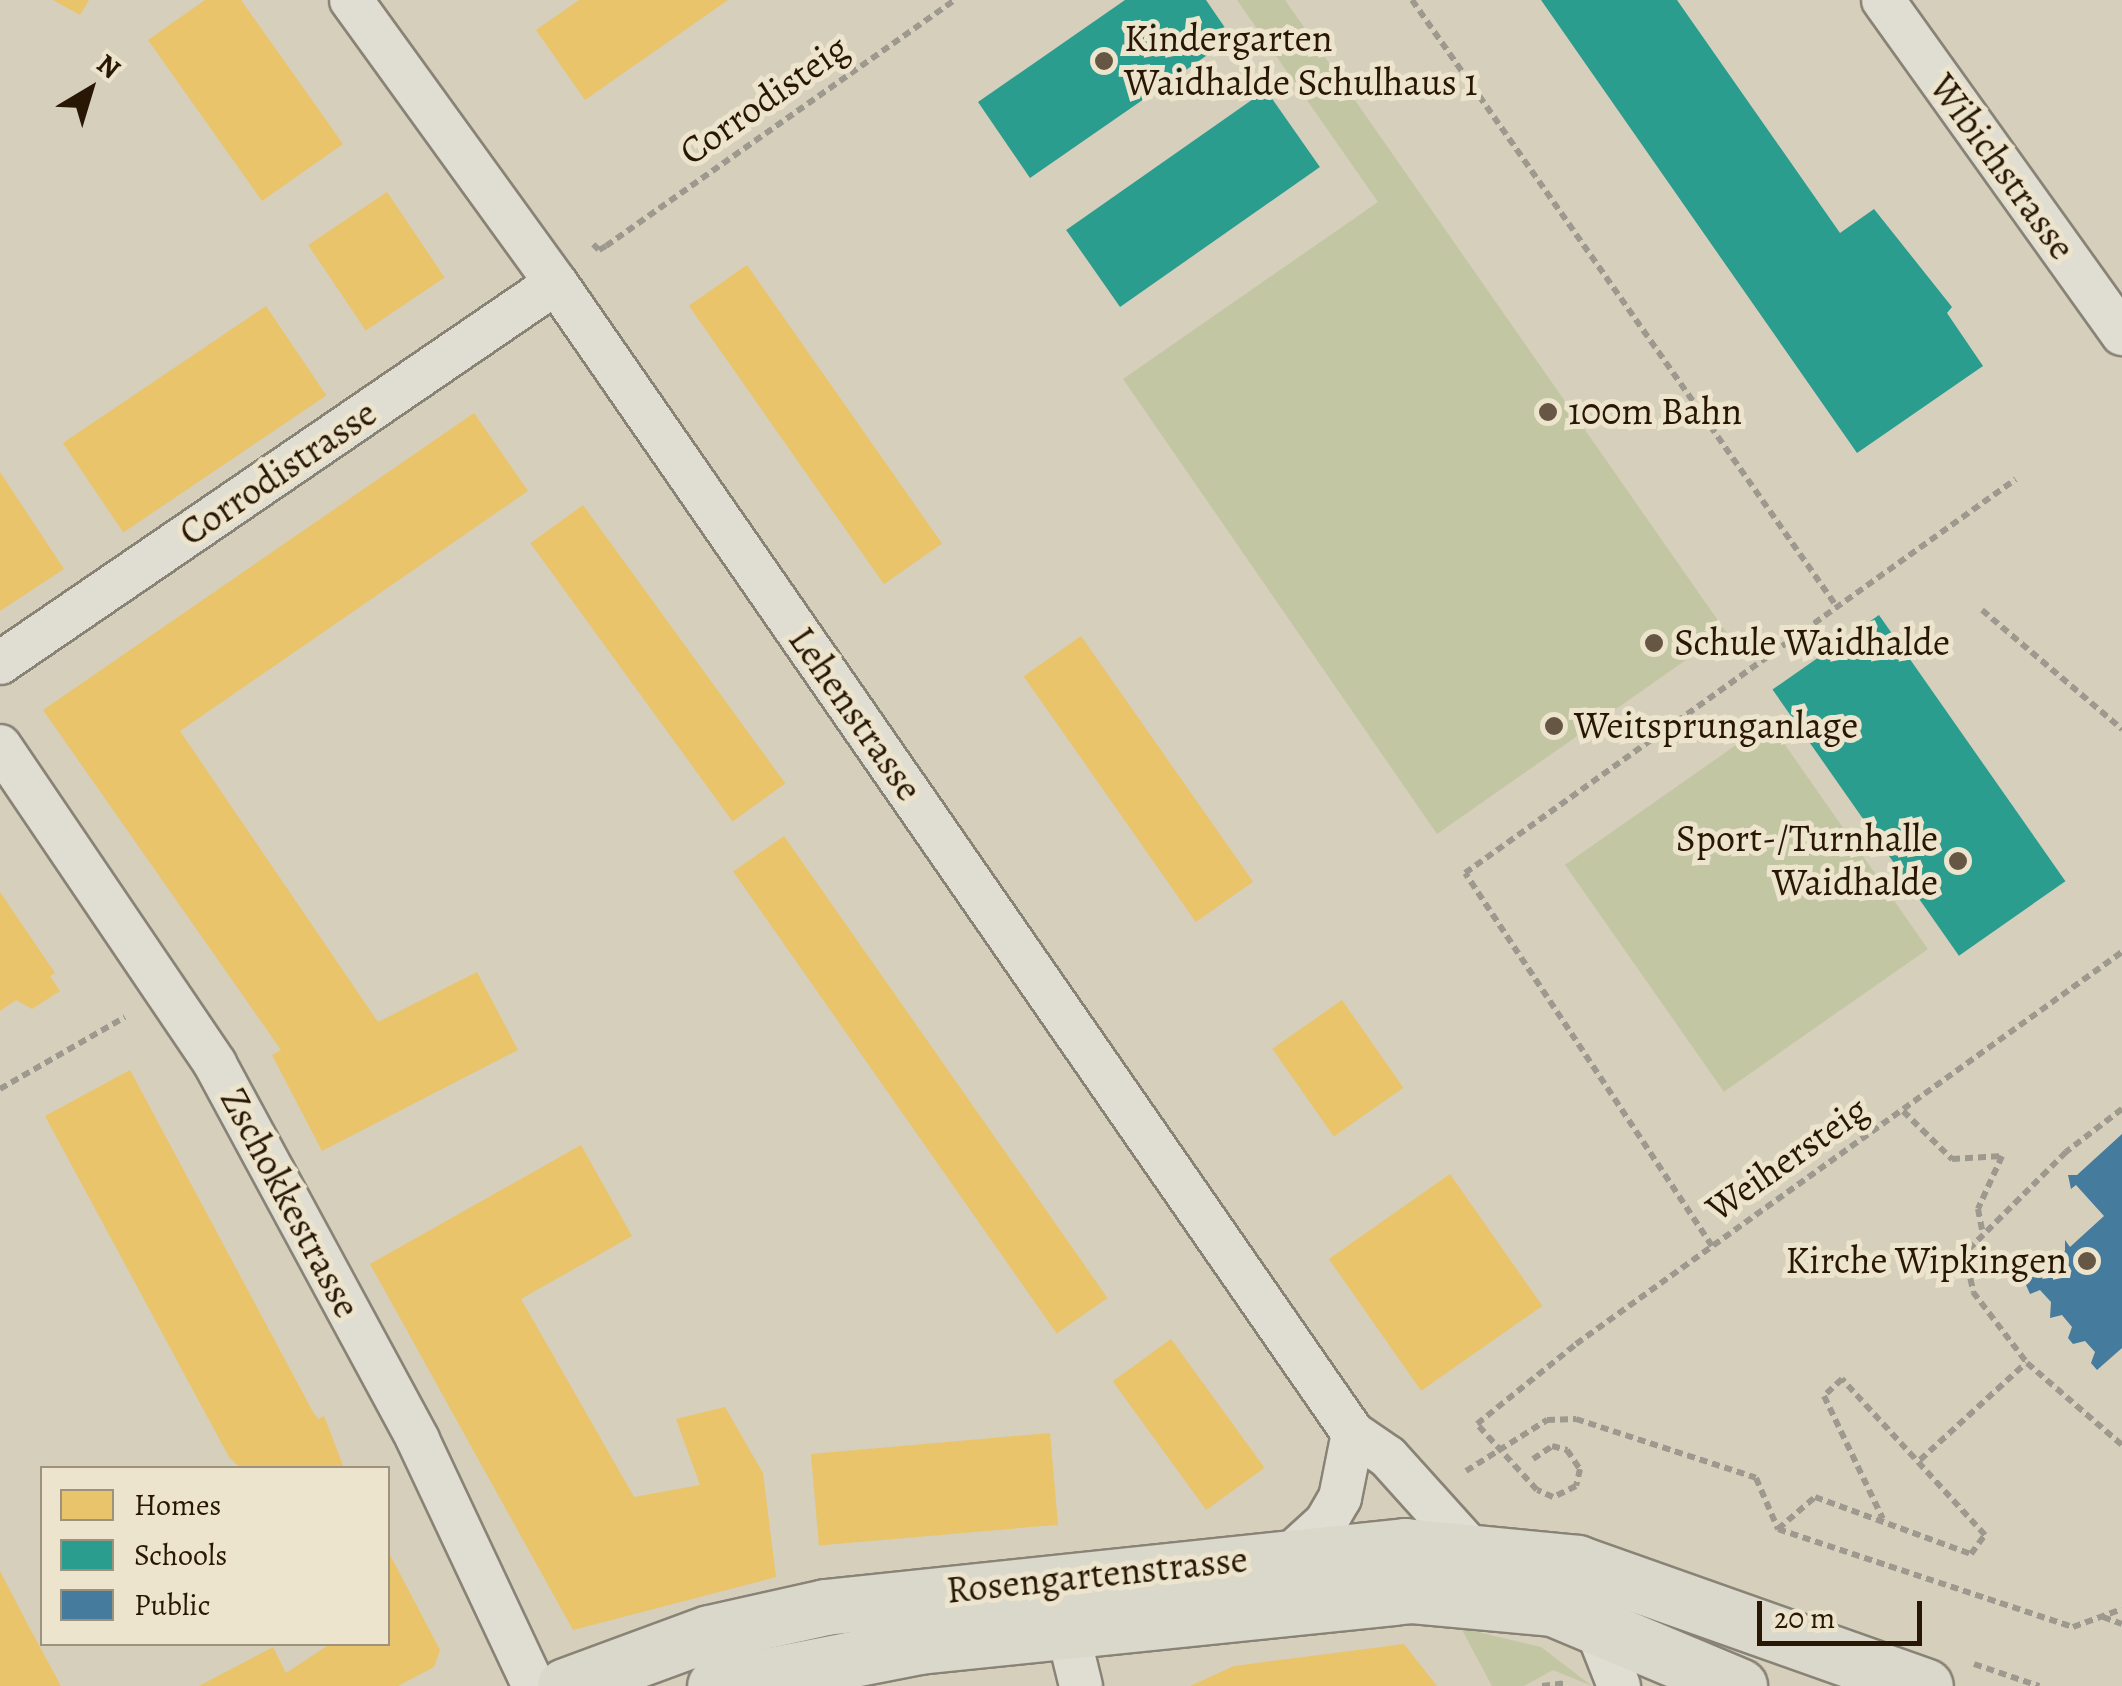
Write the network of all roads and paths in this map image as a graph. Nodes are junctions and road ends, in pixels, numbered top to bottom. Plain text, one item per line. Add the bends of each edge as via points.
1 (351, 0) edge
2 (956, 0) edge
3 (1412, 0) edge
4 (1883, 0) edge
5 (606, 246) dead end
6 (556, 282) junction
7 (2122, 334) edge
8 (2016, 480) dead end
9 (1837, 607) junction
10 (1982, 610) dead end
11 (0, 662) edge
12 (2122, 729) edge
13 (0, 746) edge
14 (2122, 952) edge
15 (134, 1012) dead end
16 (0, 1088) edge
17 (2122, 1109) edge
18 (1903, 1111) junction
19 (1982, 1231) junction
20 (1712, 1246) junction
21 (2026, 1363) junction
22 (1353, 1434) junction
23 (2122, 1445) edge
24 (1499, 1450) junction
25 (1533, 1459) dead end
26 (1920, 1460) junction
27 (1451, 1481) dead end
28 (1882, 1520) junction
29 (1778, 1529) junction
30 (1470, 1548) junction
31 (1290, 1555) junction
32 (2122, 1609) edge
33 (2102, 1617) junction
34 (1593, 1620) junction
35 (2122, 1624) edge
36 (1067, 1629) junction
37 (1732, 1685) edge
38 (534, 1686) edge
39 (565, 1686) edge
40 (715, 1686) edge
41 (1081, 1686) edge
42 (1542, 1686) edge
43 (1571, 1686) edge
44 (1619, 1686) edge
45 (1925, 1686) edge

1 - 6 street, Lehenstrasse
2 - 5 path, Corrodisteig
3 - 9 path
4 - 7 street, Wibichstrasse
6 - 11 street, Corrodistrasse
6 - 22 street, Lehenstrasse
8 - 9 path
9 - 20 path via 1465,874
10 - 12 path
13 - 38 street, Zschokkestrasse via 215,1064 418,1440
14 - 18 path, Weihersteig
15 - 16 path
17 - 19 path
18 - 19 path via 1952,1159 2002,1156 1978,1209
18 - 20 path, Weihersteig
19 - 21 path via 1965,1253 1972,1292
20 - 24 path, Weihersteig via 1487,1414 1477,1424
21 - 23 path
21 - 26 path
22 - 30 street, Lehenstrasse via 1388,1457
22 - 31 street via 1340,1498 1326,1522
24 - 25 path via 1545,1494 1562,1496 1576,1486 1580,1469 1568,1450 1552,1446
24 - 27 path
24 - 29 path via 1546,1420 1576,1419 1756,1478
26 - 28 path via 1986,1536 1971,1554
26 - 28 path via 1842,1379 1824,1396
28 - 29 path via 1814,1497
29 - 33 path via 2073,1628
30 - 31 main road, Rosengartenstrasse
30 - 45 main road, Rosengartenstrasse via 1564,1560 1638,1582
31 - 39 main road, Rosengartenstrasse via 825,1608 709,1634
32 - 33 path
33 - 35 path
34 - 36 main road, Rosengartenstrasse via 1518,1602 1412,1595
34 - 37 main road, Rosengartenstrasse
34 - 44 street
36 - 40 main road, Rosengartenstrasse via 843,1656
36 - 41 street
42 - 43 path

